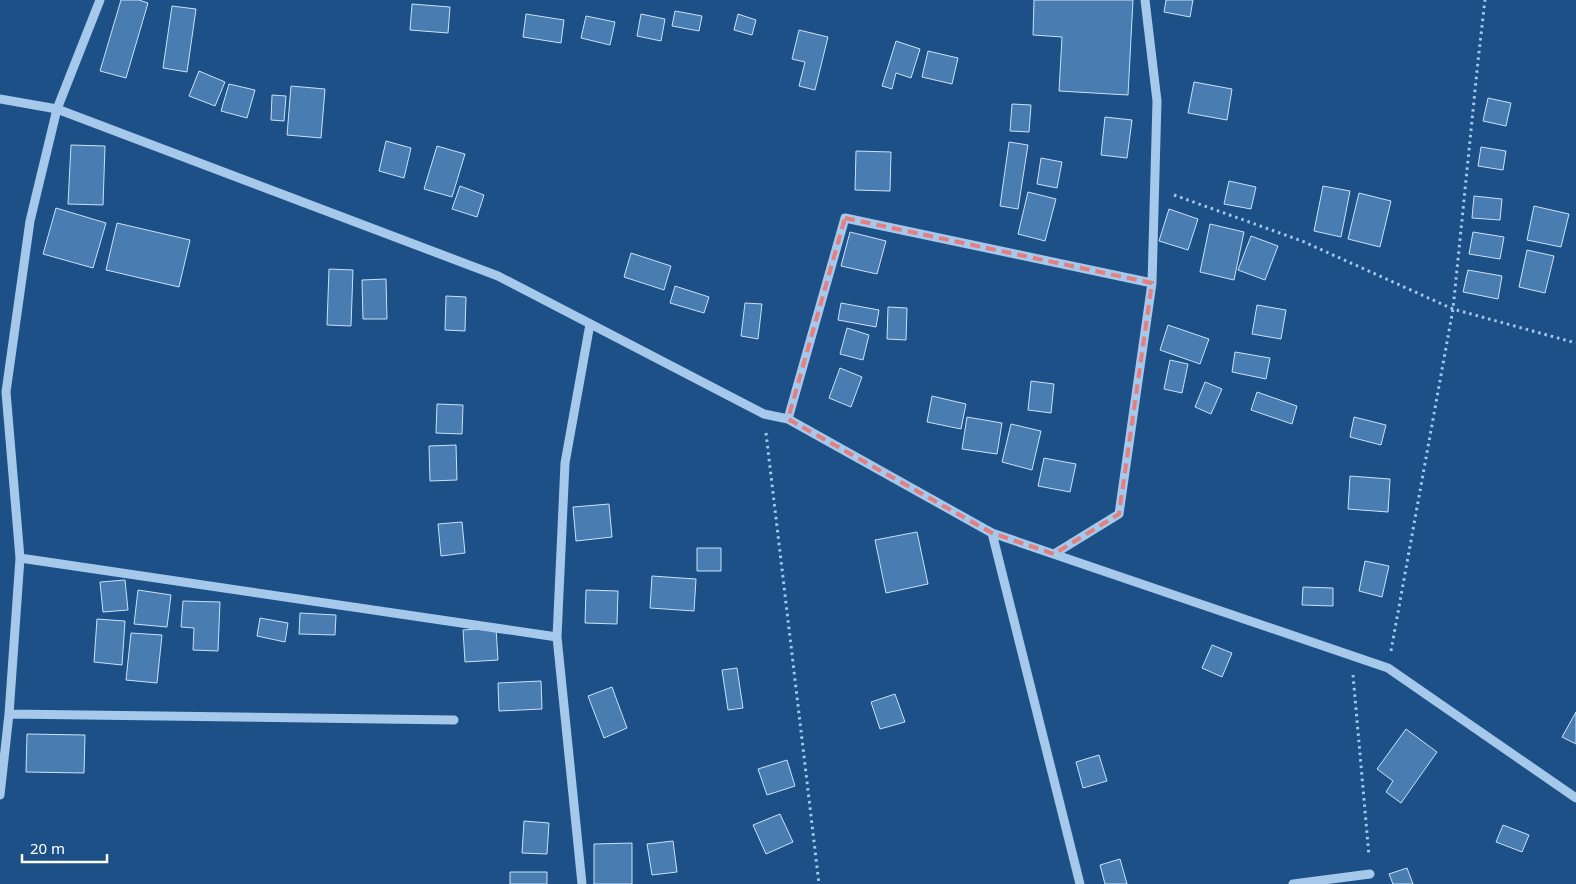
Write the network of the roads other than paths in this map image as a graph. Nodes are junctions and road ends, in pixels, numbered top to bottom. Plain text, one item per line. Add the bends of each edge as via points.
1 (100, 0) edge
2 (1145, 0) edge
3 (0, 99) edge
4 (57, 109) junction
5 (1152, 283) junction
6 (590, 324) junction
7 (3, 392) edge
8 (788, 419) junction
9 (992, 533) junction
10 (1054, 554) junction
11 (20, 558) junction
12 (557, 637) junction
13 (9, 714) junction
14 (454, 720) dead end
15 (0, 796) edge
16 (1576, 798) edge
17 (1370, 874) road end
18 (582, 884) edge
19 (1080, 884) edge
20 (1293, 884) edge

1 - 4 street
2 - 5 street via 1157,101
3 - 4 street
4 - 6 street via 498,276
4 - 7 street via 30,221
5 - 8 street via 845,218
5 - 10 street via 1118,514
6 - 8 street via 764,414
6 - 12 street via 565,463
7 - 11 street
8 - 9 street
9 - 10 street
9 - 19 street
10 - 16 street via 1388,668
11 - 12 street
11 - 13 street
12 - 18 street
13 - 14 street
13 - 15 street
17 - 20 street

